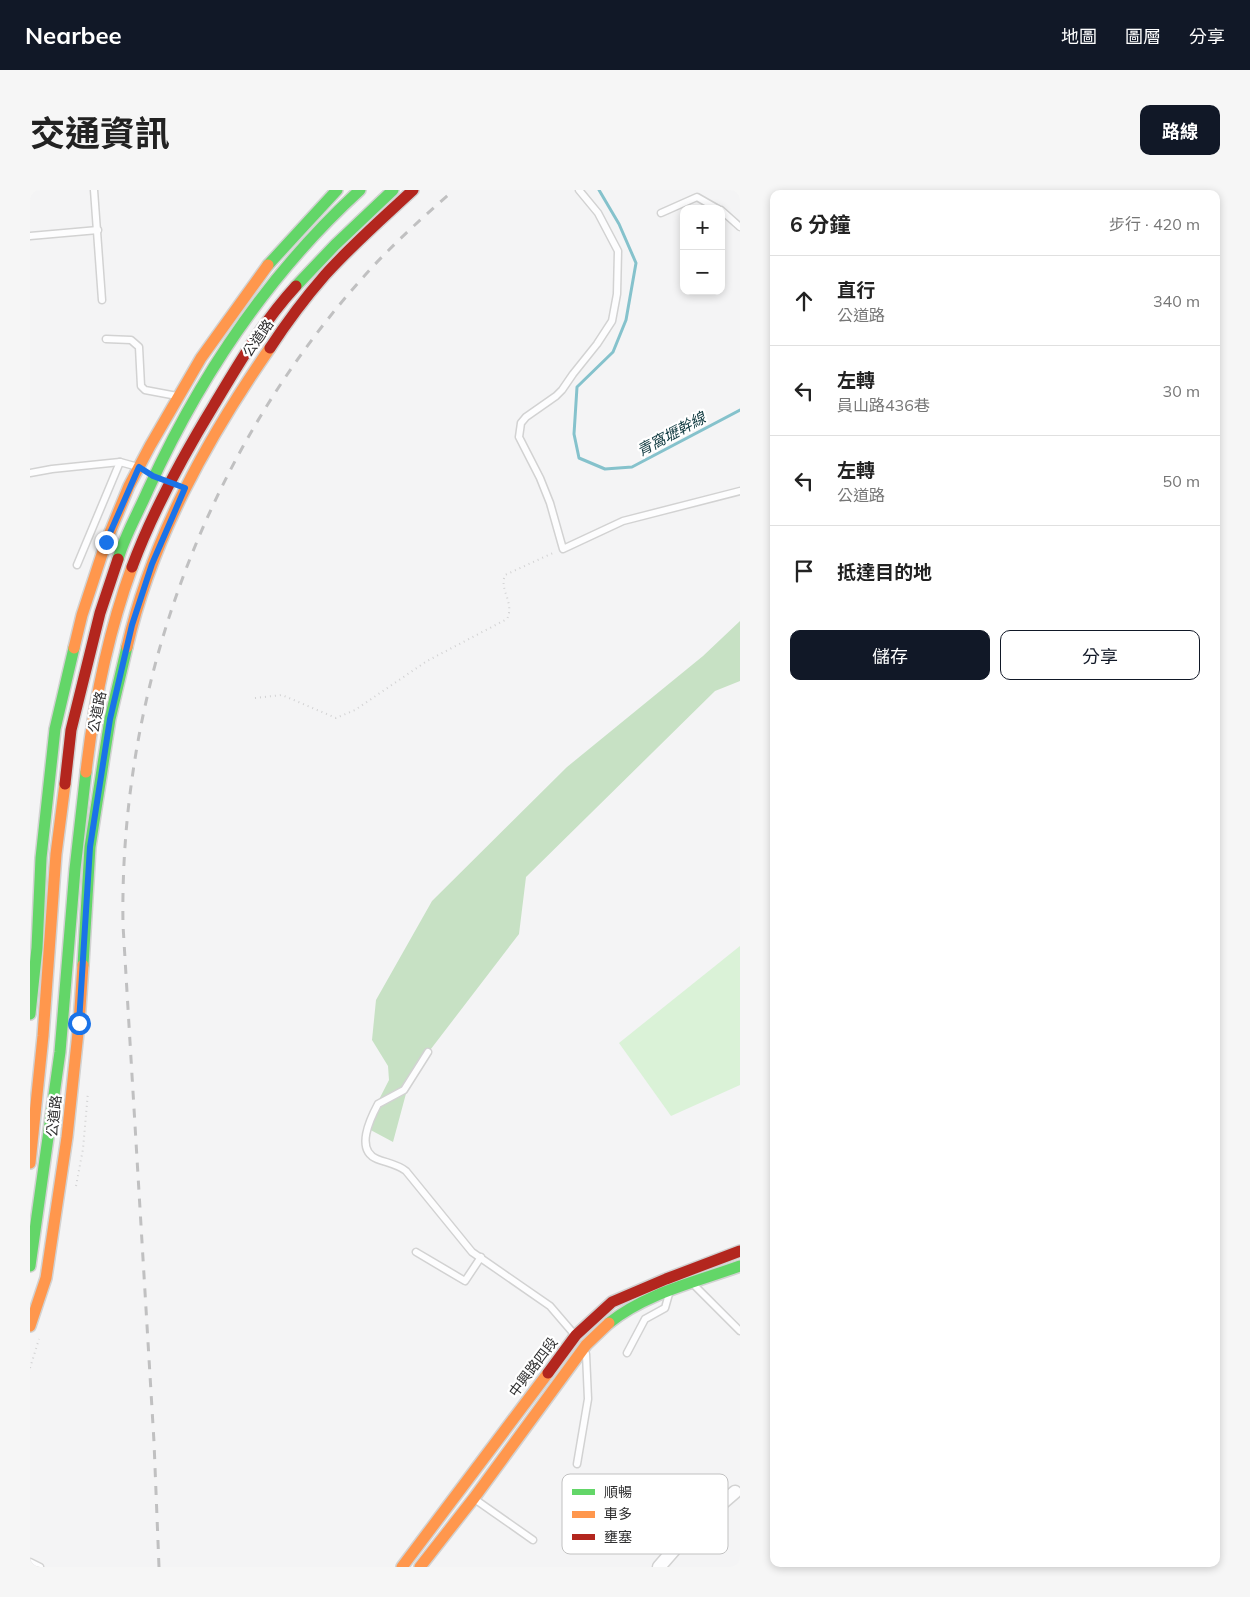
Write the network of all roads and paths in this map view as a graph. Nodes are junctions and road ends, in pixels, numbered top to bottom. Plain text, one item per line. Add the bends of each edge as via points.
1 (94, 190) edge
2 (337, 190) edge
3 (360, 190) edge
4 (393, 190) edge
5 (413, 190) edge
6 (579, 190) edge
7 (711, 205) edge
8 (661, 213) dead end
9 (725, 214) edge
10 (740, 227) edge
11 (98, 230) junction
12 (30, 236) edge
13 (249, 290) junction
14 (102, 300) dead end
15 (260, 300) junction
16 (106, 339) dead end
17 (178, 397) junction
18 (120, 462) junction
19 (139, 467) junction
20 (30, 473) edge
21 (153, 476) junction
22 (169, 482) junction
23 (188, 489) junction
24 (740, 491) edge
25 (563, 548) junction
26 (77, 566) dead end
27 (255, 698) dead end
28 (30, 1014) edge
29 (428, 1052) dead end
30 (88, 1090) dead end
31 (30, 1163) edge
32 (76, 1187) dead end
33 (740, 1251) edge
34 (416, 1252) dead end
35 (480, 1257) junction
36 (30, 1266) edge
37 (740, 1266) edge
38 (681, 1274) junction
39 (666, 1279) junction
40 (693, 1283) junction
41 (670, 1291) junction
42 (30, 1326) edge
43 (740, 1331) edge
44 (40, 1333) dead end
45 (576, 1335) junction
46 (586, 1345) junction
47 (626, 1353) dead end
48 (30, 1368) edge
49 (577, 1464) dead end
50 (461, 1489) junction
51 (738, 1493) edge
52 (474, 1498) junction
53 (728, 1501) edge
54 (533, 1540) dead end
55 (670, 1554) edge
56 (30, 1562) edge
57 (40, 1567) edge
58 (402, 1567) edge
59 (420, 1567) edge
60 (659, 1567) edge

1 - 11 lane
2 - 13 street via 277,254
3 - 15 street, 公道路 via 288,264
4 - 22 street, 公道路 via 312,268 280,305 234,371
5 - 23 street, 公道路 via 325,276 292,315 218,426
6 - 25 lane via 598,213 618,250 617,294 612,321 562,390 521,423 519,437 550,503
7 - 8 lane via 697,197
9 - 10 lane
11 - 12 lane
11 - 14 lane
13 - 15 street
13 - 17 street
15 - 21 street, 公道路 via 212,368
16 - 17 lane via 131,340 139,347 141,386 145,390
17 - 19 street
18 - 19 lane
18 - 20 lane
18 - 26 lane
19 - 21 lane
19 - 28 street via 106,542 82,615 55,729 41,858
21 - 22 lane
21 - 31 street, 公道路 via 121,549 106,595 71,730 56,854
22 - 23 lane
22 - 36 street, 公道路 via 136,559 116,617 93,714 76,847 63,1024
23 - 42 street, 公道路 via 152,564 132,625 110,719 90,847 68,1137 46,1278
24 - 25 lane via 623,521
25 - 27 path via 506,575 503,582 510,605 507,619 427,661 343,716 336,718 282,695
29 - 35 lane via 404,1090 378,1104 365,1140 366,1148 375,1158 406,1171 472,1252
30 - 32 path
33 - 38 street, 中興路四段
34 - 35 lane via 465,1281
35 - 45 lane via 550,1306
37 - 40 street, 中興路四段
38 - 39 street, 中興路四段
38 - 40 lane
39 - 41 lane
39 - 45 street, 中興路四段 via 612,1302
40 - 41 street, 中興路四段
40 - 43 lane
41 - 46 street, 中興路四段 via 621,1314
41 - 47 lane via 665,1308 645,1319
44 - 48 path
45 - 46 lane
45 - 50 street, 中興路四段
46 - 49 lane via 588,1399
46 - 52 street, 中興路四段
50 - 52 lane
50 - 58 street, 中興路四段
51 - 53 street
52 - 54 lane
52 - 59 street, 中興路四段
55 - 60 street
56 - 57 lane

